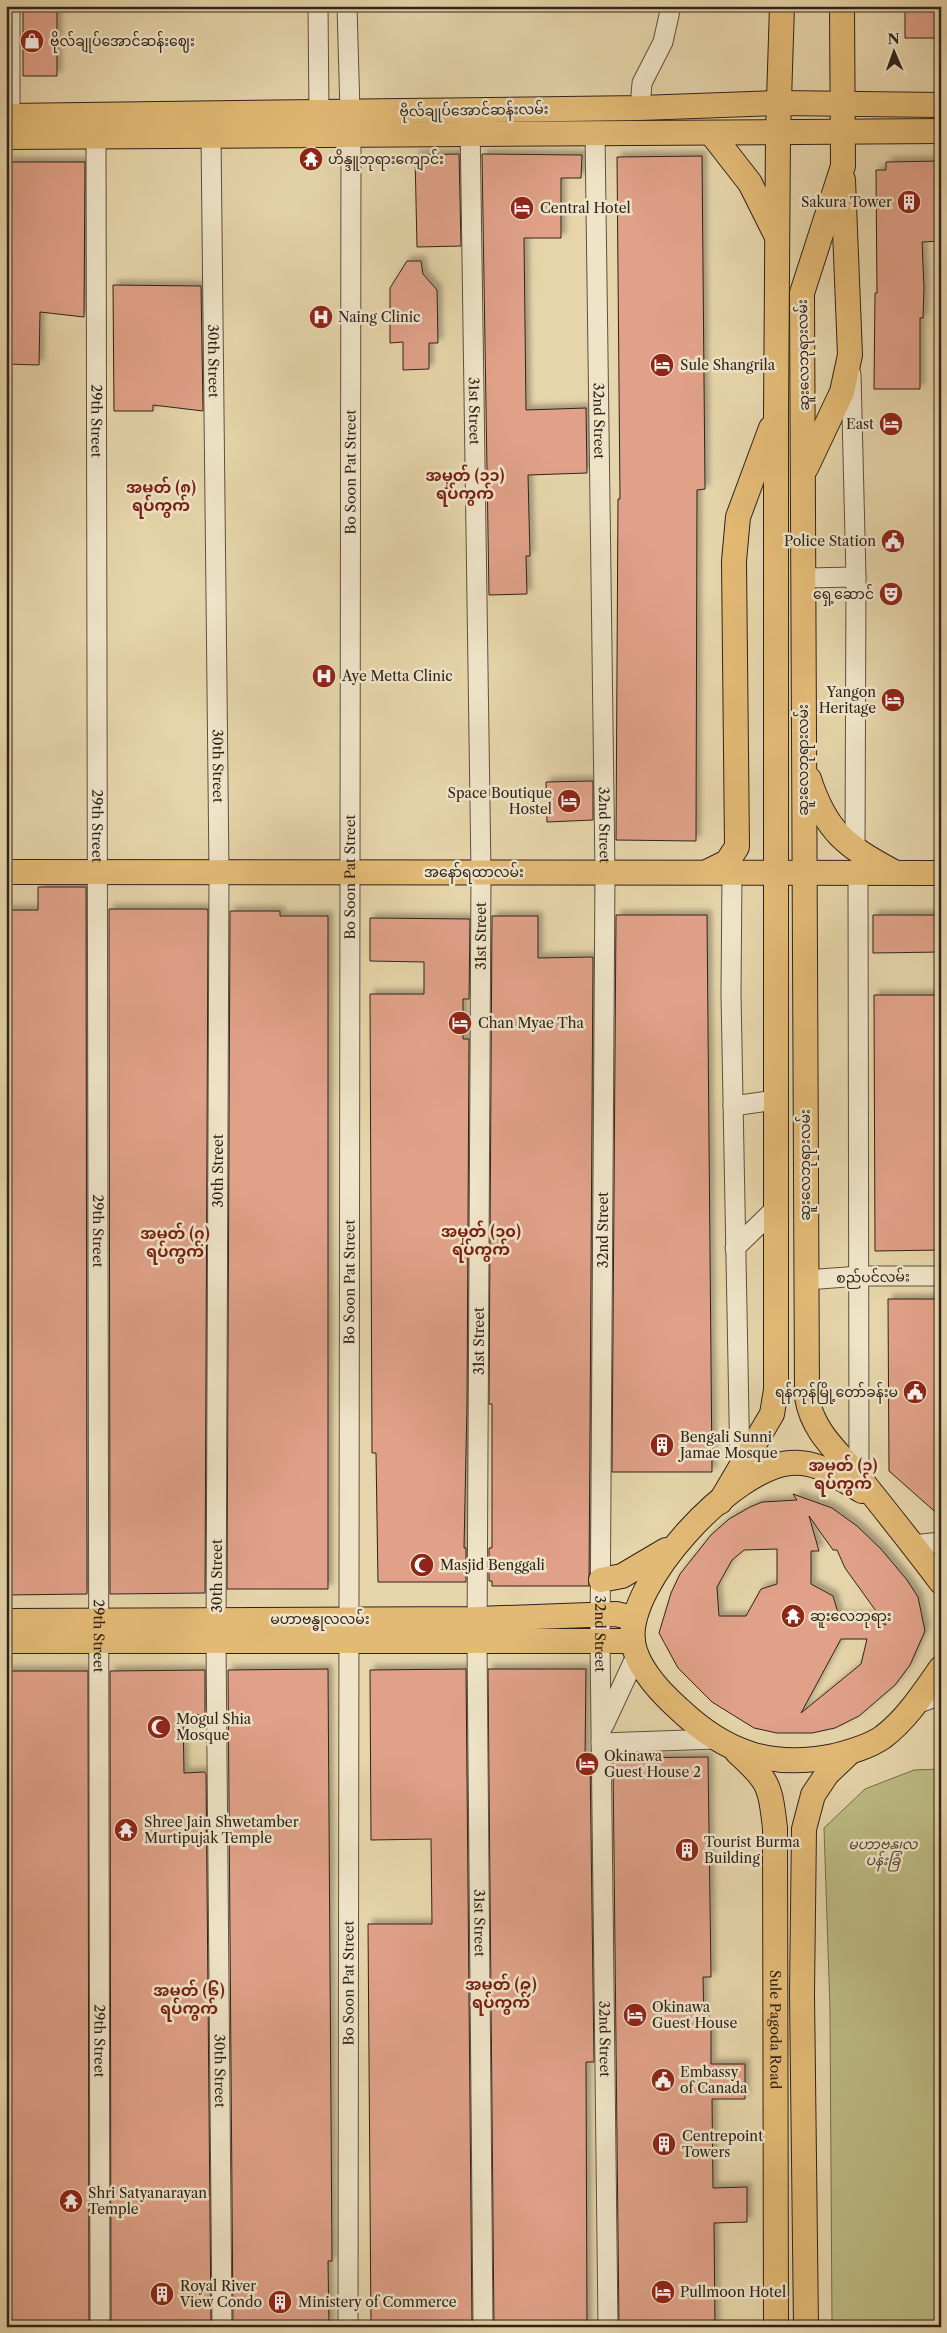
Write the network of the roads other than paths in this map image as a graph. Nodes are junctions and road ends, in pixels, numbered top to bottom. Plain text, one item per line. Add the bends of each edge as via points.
1 (10, 6) edge
2 (318, 6) edge
3 (347, 6) edge
4 (671, 6) edge
5 (782, 6) edge
6 (842, 6) edge
7 (779, 103) junction
8 (842, 103) junction
9 (941, 105) edge
10 (640, 108) junction
11 (470, 110) junction
12 (319, 113) junction
13 (7, 123) edge
14 (351, 123) junction
15 (184, 125) junction
16 (878, 130) junction
17 (941, 131) edge
18 (778, 132) junction
19 (842, 132) junction
20 (595, 133) junction
21 (711, 133) junction
22 (470, 134) junction
23 (212, 135) junction
24 (96, 136) junction
25 (842, 166) junction
26 (844, 226) junction
27 (777, 237) junction
28 (850, 355) junction
29 (776, 415) junction
30 (804, 472) junction
31 (856, 577) junction
32 (805, 578) junction
33 (803, 760) junction
34 (856, 862) junction
35 (6, 872) edge
36 (98, 872) junction
37 (219, 872) junction
38 (350, 872) junction
39 (605, 872) junction
40 (707, 872) junction
41 (732, 872) junction
42 (481, 873) junction
43 (775, 873) junction
44 (804, 873) junction
45 (941, 873) edge
46 (776, 1100) junction
47 (733, 1106) junction
48 (776, 1208) junction
49 (735, 1248) junction
50 (860, 1276) junction
51 (941, 1276) edge
52 (806, 1280) junction
53 (740, 1470) junction
54 (859, 1477) junction
55 (874, 1498) junction
56 (720, 1502) junction
57 (691, 1530) junction
58 (941, 1542) edge
59 (913, 1545) junction
60 (601, 1580) junction
61 (941, 1582) edge
62 (600, 1614) junction
63 (6, 1621) edge
64 (216, 1630) junction
65 (348, 1630) junction
66 (477, 1630) junction
67 (98, 1631) junction
68 (634, 1638) junction
69 (6, 1641) edge
70 (600, 1641) junction
71 (941, 1668) edge
72 (941, 1695) edge
73 (916, 1704) junction
74 (601, 1737) junction
75 (724, 1743) junction
76 (850, 1752) junction
77 (100, 2327) edge
78 (222, 2327) edge
79 (348, 2327) edge
80 (483, 2327) edge
81 (608, 2327) edge
82 (776, 2327) edge
83 (806, 2327) edge

1 - 13 street
2 - 12 street
3 - 14 street, Bo Soon Pat Street
4 - 10 street via 663,42 642,83
5 - 7 main road, ဆူးလေဘုရားလမ်း
6 - 8 main road, ဆူးလေဘုရားလမ်း
7 - 8 main road, ဗိုလ်ချုပ်အောင်ဆန်းလမ်း
7 - 10 main road, ဗိုလ်ချုပ်အောင်ဆန်းလမ်း
7 - 18 main road, ဆူးလေဘုရားလမ်း
8 - 9 main road, ဗိုလ်ချုပ်အောင်ဆန်းလမ်း
8 - 19 main road, ဆူးလေဘုရားလမ်း
10 - 11 main road, ဗိုလ်ချုပ်အောင်ဆန်းလမ်း
11 - 14 main road, ဗိုလ်ချုပ်အောင်ဆန်းလမ်း
11 - 22 street, 31st Street
12 - 14 main road, ဗိုလ်ချုပ်အောင်ဆန်းလမ်း
12 - 15 main road, ဗိုလ်ချုပ်အောင်ဆန်းလမ်း
13 - 15 main road, ဗိုလ်ချုပ်အောင်ဆန်းလမ်း
13 - 24 main road, ဗိုလ်ချုပ်အောင်ဆန်းလမ်း
14 - 22 main road, ဗိုလ်ချုပ်အောင်ဆန်းလမ်း
14 - 23 main road, ဗိုလ်ချုပ်အောင်ဆန်းလမ်း
14 - 38 street, Bo Soon Pat Street
15 - 23 main road, ဗိုလ်ချုပ်အောင်ဆန်းလမ်း
15 - 24 main road, ဗိုလ်ချုပ်အောင်ဆန်းလမ်း
16 - 17 main road, ဗိုလ်ချုပ်အောင်ဆန်းလမ်း
16 - 19 main road, ဗိုလ်ချုပ်အောင်ဆန်းလမ်း
16 - 26 main road via 861,135 852,148 851,194
18 - 19 main road, ဗိုလ်ချုပ်အောင်ဆန်းလမ်း
18 - 21 main road, ဗိုလ်ချုပ်အောင်ဆန်းလမ်း
18 - 27 main road, ဆူးလေဘုရားလမ်း
19 - 25 main road, ဆူးလေဘုရားလမ်း
20 - 21 main road, ဗိုလ်ချုပ်အောင်ဆန်းလမ်း
20 - 22 main road, ဗိုလ်ချုပ်အောင်ဆန်းလမ်း
20 - 39 street, 32nd Street
21 - 27 main road via 750,183
22 - 42 street, 31st Street
23 - 37 street, 30th Street
24 - 36 street, 29th Street
25 - 26 main road
25 - 30 main road, ဆူးလေဘုရားလမ်း via 802,293
26 - 28 main road
27 - 29 main road, ဆူးလေဘုရားလမ်း
28 - 30 main road via 842,392
28 - 31 street
29 - 40 main road via 738,517 734,561 737,847 727,862
29 - 43 main road, ဆူးလေဘုရားလမ်း
30 - 32 main road, ဆူးလေဘုရားလမ်း
31 - 32 street
31 - 34 street
32 - 33 main road, ဆူးလေဘုရားလမ်း
33 - 34 main road via 817,804
33 - 44 main road, ဆူးလေဘုရားလမ်း
34 - 44 main road, အနော်ရထာလမ်း
34 - 45 main road via 896,873
34 - 50 street
35 - 36 main road, အနော်ရထာလမ်း
36 - 37 main road, အနော်ရထာလမ်း
36 - 67 street, 29th Street
37 - 38 main road, အနော်ရထာလမ်း
37 - 64 street, 30th Street
38 - 42 main road, အနော်ရထာလမ်း
38 - 65 street, Bo Soon Pat Street
39 - 40 main road, အနော်ရထာလမ်း
39 - 42 main road, အနော်ရထာလမ်း
39 - 60 street, 32nd Street
40 - 41 main road, အနော်ရထာလမ်း
41 - 43 main road, အနော်ရထာလမ်း
41 - 47 street
42 - 66 street, 31st Street
43 - 44 main road, အနော်ရထာလမ်း
43 - 46 main road, ဆူးလေဘုရားလမ်း
44 - 52 main road, ဆူးလေဘုရားလမ်း
46 - 47 street
46 - 48 main road, ဆူးလေဘုရားလမ်း
47 - 49 street
48 - 49 street
48 - 53 main road, ဆူးလေဘုရားလမ်း via 776,1390 772,1414
49 - 53 street
50 - 51 street, စည်ပင်လမ်း
50 - 52 street, စည်ပင်လမ်း
50 - 54 street
52 - 54 main road, ဆူးလေဘုရားလမ်း via 810,1414 818,1430
53 - 56 main road, ဆူးလေဘုရားလမ်း
54 - 55 main road, ဆူးလေဘုရားလမ်း
55 - 56 main road via 819,1466 791,1462 773,1465 759,1472
55 - 59 main road, ဆူးလေဘုရားလမ်း
56 - 57 main road
57 - 60 main road via 641,1566 622,1576
57 - 68 main road via 657,1568
58 - 59 street
59 - 61 main road, ဆူးလေဘုရားလမ်း
60 - 62 street, 32nd Street
62 - 66 main road, မဟာဗန္ဓုလလမ်း
62 - 68 main road, မဟာဗန္ဓုလလမ်း via 616,1614
62 - 70 street, 32nd Street
63 - 67 main road, မဟာဗန္ဓုလလမ်း
64 - 65 main road, မဟာဗန္ဓုလလမ်း
64 - 67 main road, မဟာဗန္ဓုလလမ်း
64 - 78 street, 30th Street
65 - 66 main road, မဟာဗန္ဓုလလမ်း
65 - 79 street, Bo Soon Pat Street
66 - 70 main road, မဟာဗန္ဓုလလမ်း
66 - 80 street, 31st Street
67 - 69 main road, မဟာဗန္ဓုလလမ်း
67 - 77 street, 29th Street
68 - 70 main road, မဟာဗန္ဓုလလမ်း
68 - 74 street
68 - 75 main road via 663,1694 693,1723
70 - 74 street, 32nd Street
71 - 73 main road
72 - 73 street
73 - 76 main road via 882,1737
74 - 75 street
74 - 81 street, 32nd Street
75 - 76 main road via 778,1761 812,1760
75 - 82 main road, Sule Pagoda Road via 762,1775 771,1795 775,1828
76 - 83 main road, Sule Pagoda Road via 813,1795 804,1828 802,1993

